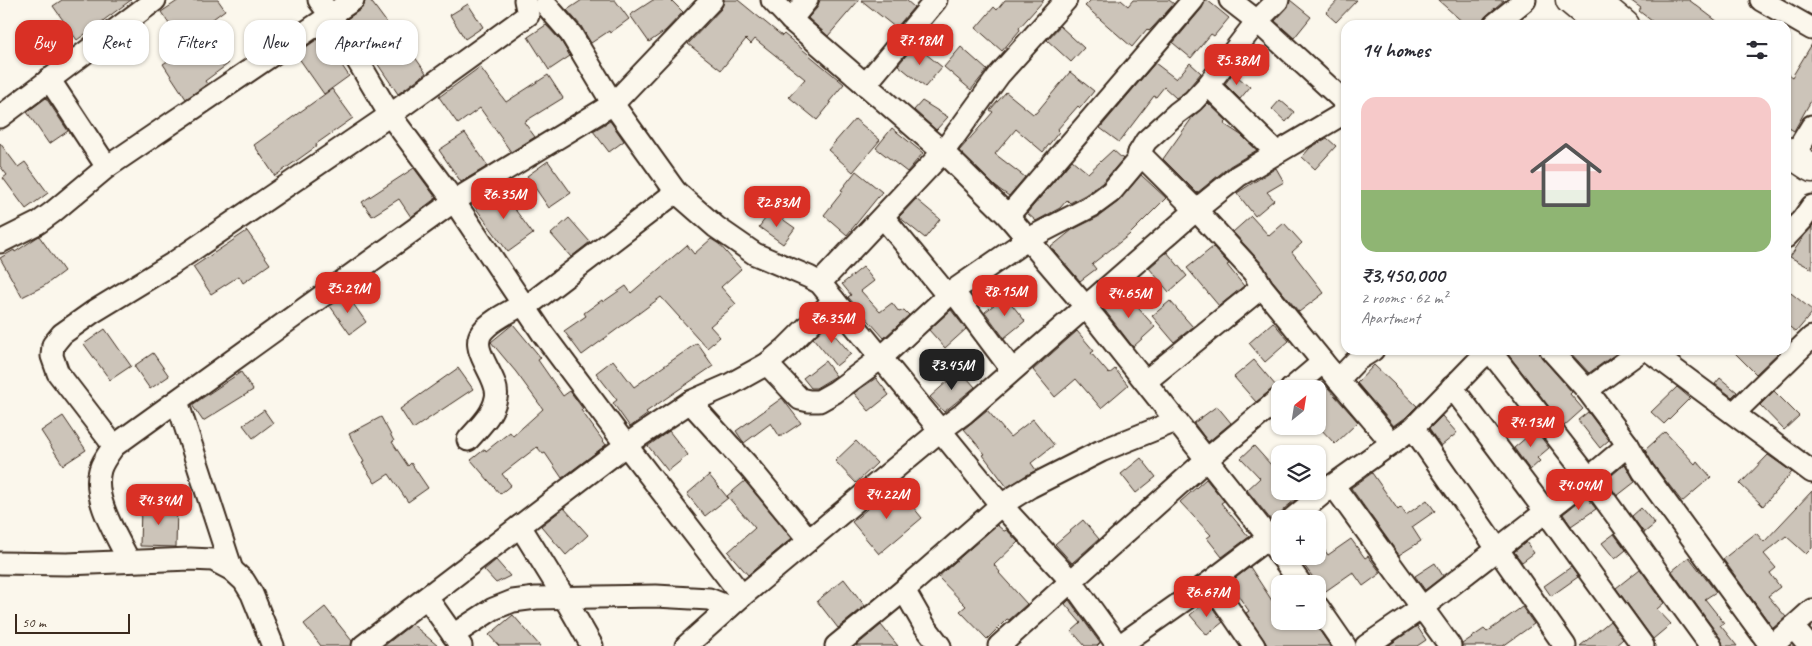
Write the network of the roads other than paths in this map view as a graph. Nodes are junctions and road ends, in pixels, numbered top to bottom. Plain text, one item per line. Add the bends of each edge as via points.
1 (155, 0) edge
2 (353, 0) edge
3 (712, 0) edge
4 (772, 0) edge
5 (807, 0) edge
6 (936, 0) edge
7 (1066, 0) edge
8 (1193, 0) edge
9 (1230, 0) edge
10 (1278, 0) edge
11 (1526, 0) edge
12 (1570, 0) edge
13 (1595, 0) edge
14 (1761, 0) edge
15 (538, 5) edge
16 (325, 8) edge
17 (791, 20) junction
18 (1500, 20) edge
19 (1594, 20) edge
20 (1619, 20) edge
21 (1257, 21) junction
22 (1812, 29) edge
23 (49, 79) junction
24 (866, 85) junction
25 (1208, 85) junction
26 (1341, 98) edge
27 (613, 104) junction
28 (390, 115) junction
29 (1341, 115) edge
30 (0, 117) edge
31 (1812, 126) edge
32 (943, 152) junction
33 (1276, 152) junction
34 (1139, 153) junction
35 (1794, 162) edge
36 (107, 167) junction
37 (1812, 187) edge
38 (676, 192) junction
39 (454, 201) junction
40 (1812, 206) edge
41 (1196, 210) junction
42 (1008, 216) junction
43 (883, 217) junction
44 (1791, 232) edge
45 (1028, 240) junction
46 (0, 242) edge
47 (820, 284) junction
48 (1262, 287) junction
49 (950, 294) junction
50 (834, 300) junction
51 (525, 305) junction
52 (1085, 306) junction
53 (1365, 355) edge
54 (1485, 355) edge
55 (1494, 355) edge
56 (1556, 355) edge
57 (1635, 355) edge
58 (1655, 355) edge
59 (1788, 355) edge
60 (881, 358) junction
61 (1323, 362) junction
62 (767, 364) junction
63 (1012, 370) junction
64 (1302, 380) edge
65 (1338, 380) junction
66 (1146, 381) junction
67 (1452, 387) junction
68 (1587, 390) junction
69 (177, 401) junction
70 (690, 402) junction
71 (1271, 406) edge
72 (1734, 413) junction
73 (1176, 422) junction
74 (1413, 428) junction
75 (941, 430) junction
76 (468, 440) dead end
77 (1392, 443) junction
78 (626, 445) junction
79 (1628, 445) junction
80 (114, 446) junction
81 (1206, 460) junction
82 (1812, 471) edge
83 (1589, 478) junction
84 (1333, 485) junction
85 (1001, 505) junction
86 (1303, 510) edge
87 (1546, 512) junction
88 (520, 526) junction
89 (1271, 538) edge
90 (809, 540) junction
91 (1271, 548) edge
92 (1496, 549) junction
93 (129, 561) junction
94 (0, 563) edge
95 (232, 570) junction
96 (1071, 581) junction
97 (1210, 582) junction
98 (904, 590) junction
99 (564, 597) junction
100 (427, 598) junction
101 (736, 602) junction
102 (1423, 607) junction
103 (1812, 610) edge
104 (1326, 618) edge
105 (1793, 627) junction
106 (457, 640) edge
107 (273, 646) edge
108 (363, 646) edge
109 (592, 646) edge
110 (686, 646) edge
111 (836, 646) edge
112 (940, 646) edge
113 (998, 646) edge
114 (1119, 646) edge
115 (1254, 646) edge
116 (1346, 646) edge
117 (1366, 646) edge
118 (1450, 646) edge
119 (1565, 646) edge
120 (1643, 646) edge
121 (1711, 646) edge
122 (1772, 646) edge
123 (1809, 646) edge

1 - 23 street
2 - 16 street
3 - 27 street
4 - 17 street
5 - 17 street
6 - 24 street
7 - 32 street via 999,75
8 - 42 street
9 - 21 street
10 - 21 street
11 - 18 street
12 - 19 highway
13 - 20 highway
14 - 22 street
15 - 27 street via 571,34
15 - 28 street
16 - 28 street
16 - 36 street
17 - 24 street
21 - 25 street
21 - 26 street
23 - 30 street
23 - 36 street
24 - 32 street
25 - 33 street
25 - 34 street via 1146,141
27 - 38 street
27 - 39 street
28 - 39 street
28 - 80 street via 172,264 62,334 54,345 52,356 58,373
29 - 33 street
31 - 35 street
32 - 42 street
32 - 43 street
33 - 41 street via 1238,176
34 - 41 street
34 - 45 street via 1137,161 1111,192 1092,206
35 - 37 highway
36 - 46 street via 53,212
38 - 47 street via 716,227 755,254 809,276
38 - 51 street
39 - 51 street
39 - 69 street
40 - 44 street
41 - 48 street via 1254,273
41 - 52 street
42 - 45 street
43 - 47 street
43 - 49 street
45 - 49 street
45 - 52 street
47 - 50 street
48 - 61 street
48 - 66 street
49 - 60 street
49 - 63 street
50 - 60 street
50 - 62 street
51 - 76 street via 480,334 478,344 497,398 488,417
51 - 78 street
52 - 63 street
52 - 66 street
53 - 65 street
54 - 67 street
55 - 83 street
56 - 68 street
57 - 68 street
58 - 72 street
59 - 72 street
60 - 62 street via 835,392 819,401 809,402 800,399
60 - 75 street
61 - 64 street
61 - 65 street
62 - 70 street
63 - 75 street
65 - 77 street
66 - 73 street
67 - 74 street
67 - 87 street
68 - 79 street
69 - 80 street
69 - 95 street
70 - 78 street
70 - 90 street
71 - 81 street
72 - 82 street
73 - 81 street
73 - 85 street via 1100,451
74 - 77 street
74 - 92 street
75 - 85 street
75 - 90 street
77 - 84 street
78 - 88 street
78 - 101 street
79 - 83 street
79 - 122 street via 1643,471
80 - 93 street via 100,469 98,491
81 - 89 street
81 - 96 street
83 - 87 street
83 - 121 street
84 - 86 street
84 - 102 street
85 - 96 street
85 - 98 street
87 - 92 street
87 - 120 street
88 - 99 street
88 - 100 street
90 - 101 street
91 - 97 street
92 - 102 street
92 - 119 street
93 - 94 street
93 - 95 street via 213,560
95 - 107 street via 252,594
96 - 113 street
96 - 114 street
97 - 114 street
97 - 115 street
98 - 111 street
98 - 112 street
99 - 101 street via 673,597
99 - 106 street via 513,601 493,609
99 - 109 street
100 - 106 street
100 - 108 street
101 - 110 street
102 - 117 street
102 - 118 street
103 - 105 street
104 - 116 street
105 - 122 street
105 - 123 street

